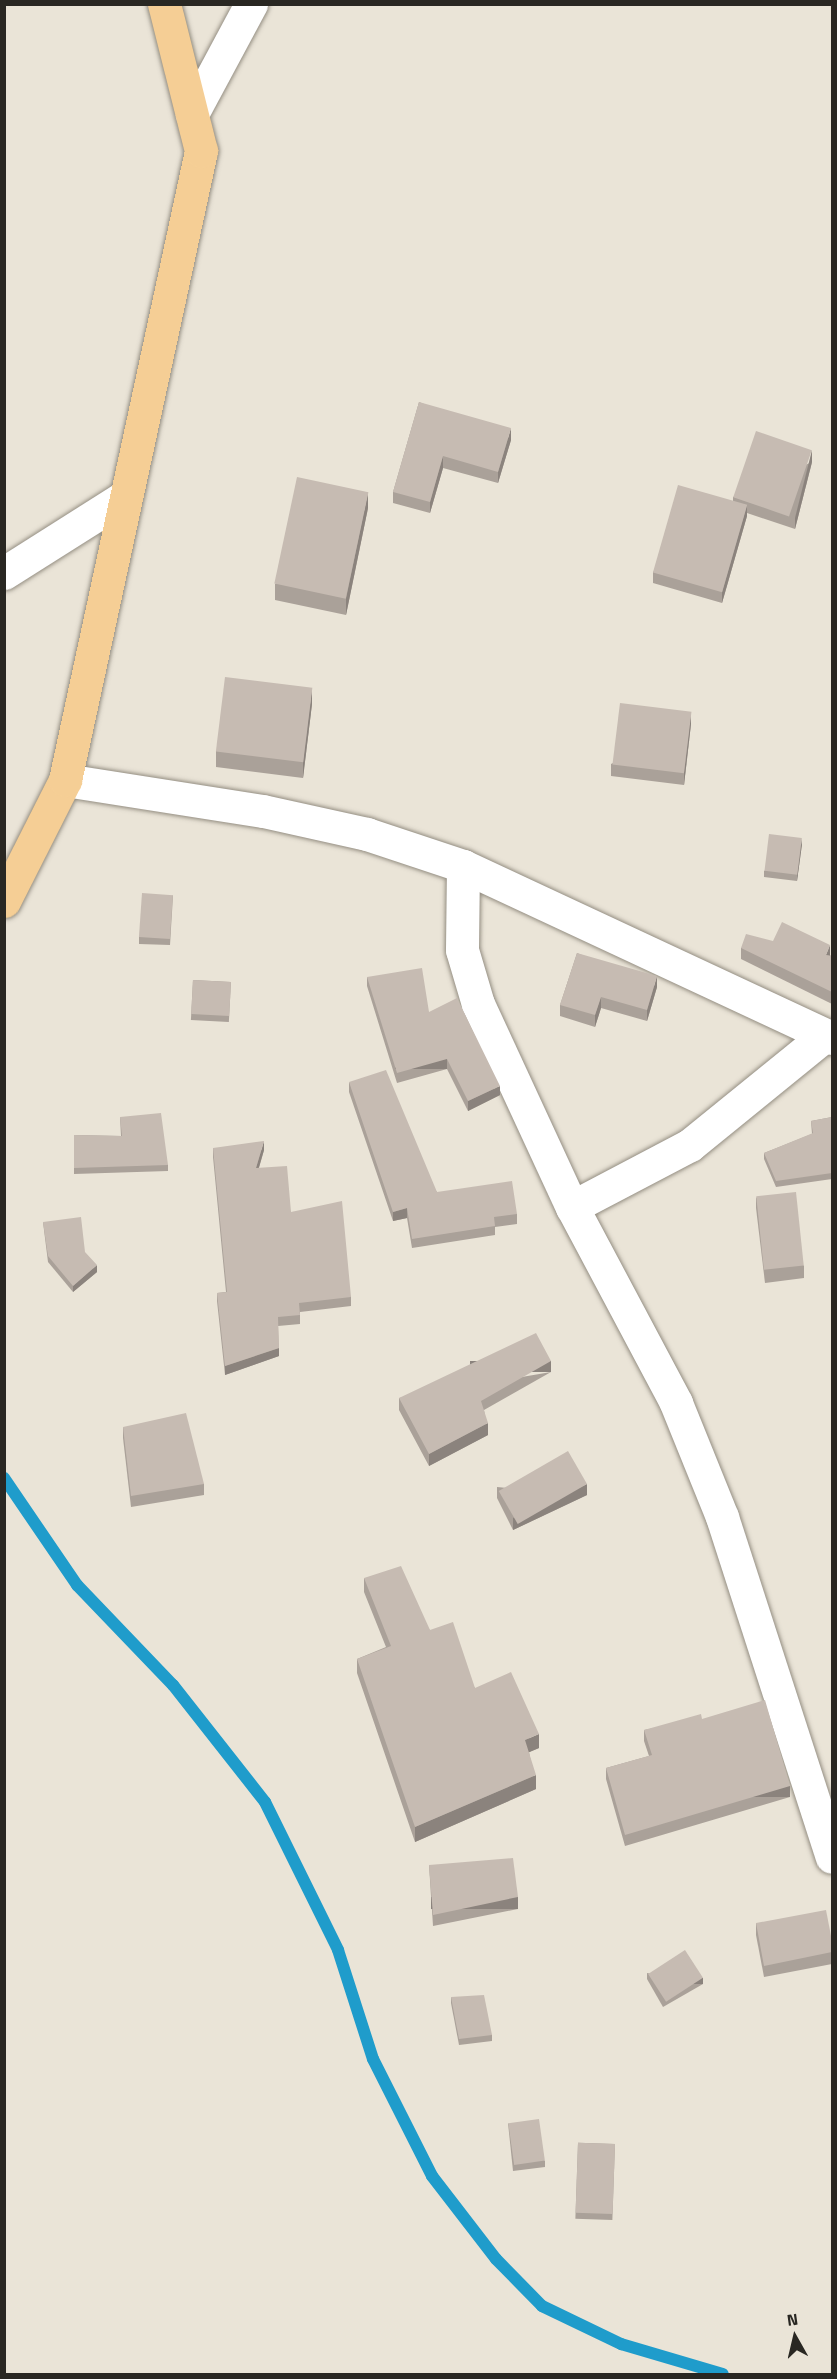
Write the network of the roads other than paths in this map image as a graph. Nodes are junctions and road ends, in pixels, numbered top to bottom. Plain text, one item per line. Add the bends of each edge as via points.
1 (164, 4) edge
2 (251, 4) edge
3 (192, 114) junction
4 (124, 497) junction
5 (4, 573) edge
6 (65, 780) junction
7 (463, 866) junction
8 (4, 901) edge
9 (828, 1037) edge
10 (572, 1207) junction
11 (832, 1857) edge

1 - 3 main road
2 - 3 street
3 - 4 main road via 201,151
4 - 5 street
4 - 6 main road
6 - 7 street via 263,811 368,834
6 - 8 main road
7 - 9 street
7 - 10 street via 462,950 478,1004
9 - 10 street via 690,1145
10 - 11 street via 676,1403 722,1517

